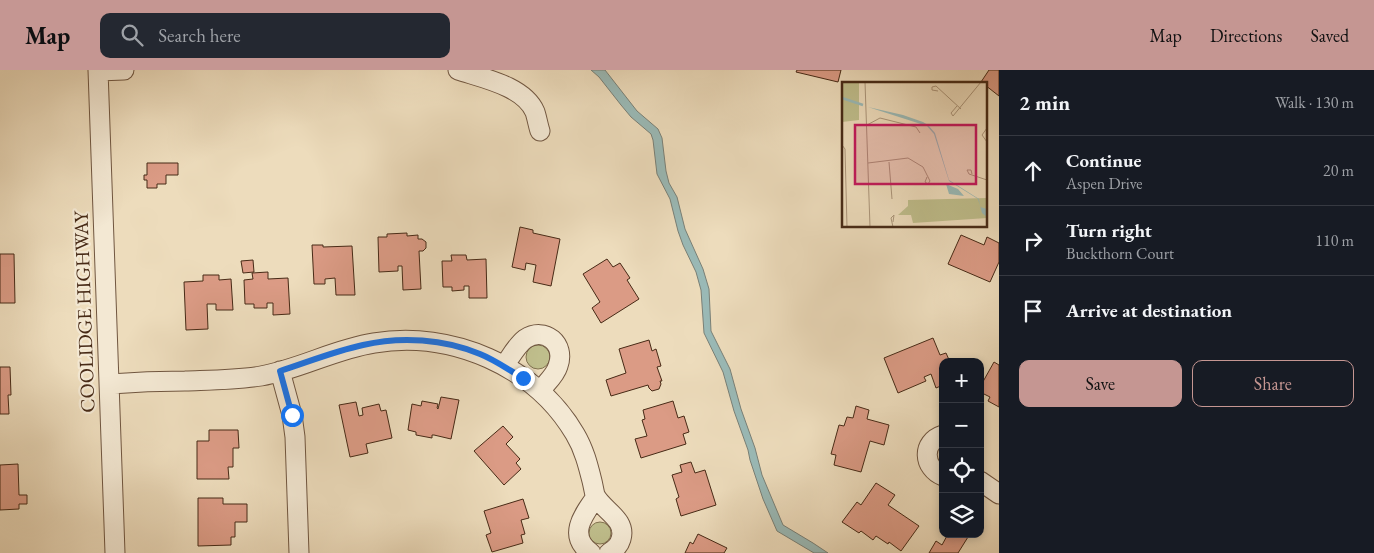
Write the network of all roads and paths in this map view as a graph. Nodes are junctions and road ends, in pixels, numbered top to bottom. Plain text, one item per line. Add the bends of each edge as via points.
1 (124, 70) edge
2 (458, 70) edge
3 (98, 71) edge
4 (540, 131) dead end
5 (504, 366) junction
6 (280, 371) junction
7 (110, 384) junction
8 (540, 391) junction
9 (939, 436) edge
10 (939, 474) edge
11 (984, 484) edge
12 (999, 494) edge
13 (596, 497) junction
14 (115, 553) edge
15 (299, 553) edge
16 (591, 553) edge
17 (609, 553) edge

1 - 3 street
2 - 4 street via 504,85 524,98 534,111
3 - 7 street, COOLIDGE HIGHWAY
5 - 6 street via 480,354 441,342 399,340 364,344
5 - 8 street
5 - 8 street via 527,338 534,335 551,338 557,344 560,360 558,368
6 - 7 street via 228,380
6 - 15 street via 295,437
7 - 14 street, COOLIDGE HIGHWAY
8 - 13 street via 575,435
9 - 10 street via 931,442 927,456 934,471
11 - 12 street
13 - 16 street via 578,529 580,542
13 - 17 street via 621,529 617,547

